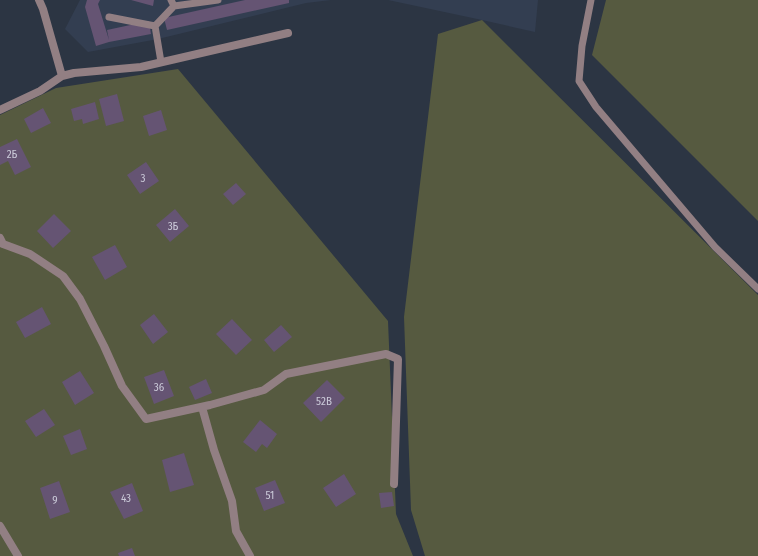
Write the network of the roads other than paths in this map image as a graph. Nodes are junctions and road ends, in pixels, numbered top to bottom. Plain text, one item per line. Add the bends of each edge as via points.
1 (39, 0) edge
2 (218, 0) edge
3 (591, 0) edge
4 (173, 3) edge
5 (109, 16) dead end
6 (155, 26) junction
7 (288, 33) dead end
8 (161, 62) junction
9 (62, 76) junction
10 (0, 110) edge
11 (0, 238) edge
12 (758, 289) edge
13 (202, 407) junction
14 (394, 484) dead end
15 (0, 526) edge
16 (9, 539) junction
17 (0, 541) edge
18 (18, 556) edge
19 (250, 556) edge

1 - 9 street
2 - 4 lane
3 - 12 lane via 582,46 579,81 596,107 710,241
4 - 6 lane
5 - 6 lane
6 - 8 lane
7 - 8 street
8 - 9 street via 141,67
9 - 10 street via 40,91
11 - 13 street via 3,244 30,254 63,276 80,300 122,386 146,419
13 - 14 street via 264,390 286,374 386,354 398,359
13 - 19 street via 232,501 236,532
15 - 16 street
16 - 17 street
16 - 18 street

